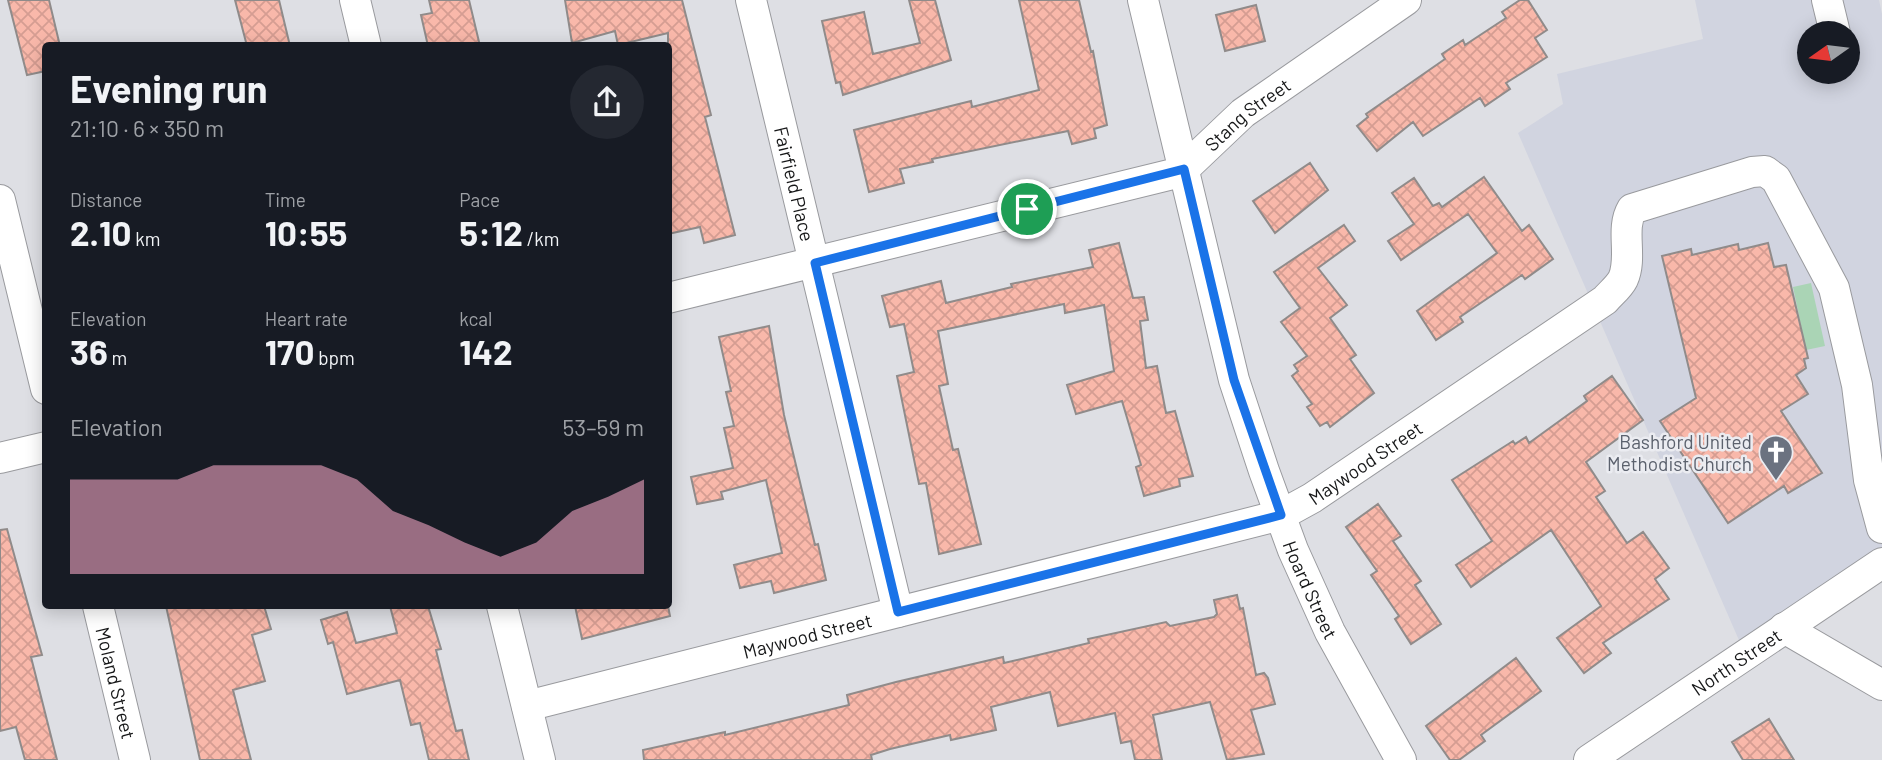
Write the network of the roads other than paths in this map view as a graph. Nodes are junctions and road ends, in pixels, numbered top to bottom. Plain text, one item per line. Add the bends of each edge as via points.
1 (355, 0) edge
2 (751, 0) edge
3 (1143, 0) edge
4 (1406, 0) edge
5 (1827, 0) edge
6 (1832, 21) edge
7 (365, 42) edge
8 (1184, 169) junction
9 (0, 200) edge
10 (815, 263) junction
11 (672, 297) edge
12 (42, 373) edge
13 (42, 448) edge
14 (0, 458) edge
15 (1281, 515) junction
16 (1882, 528) edge
17 (1882, 563) edge
18 (99, 609) edge
19 (503, 609) edge
20 (898, 612) junction
21 (1784, 628) junction
22 (1882, 685) edge
23 (527, 706) junction
24 (135, 760) edge
25 (540, 760) edge
26 (1401, 760) edge
27 (1589, 760) edge

1 - 7 street
2 - 10 street, Fairfield Place
3 - 8 street, Hoard Street
4 - 8 street, Stang Street via 1243,113
5 - 6 street
8 - 10 street, Stang Street
8 - 15 street, Hoard Street via 1234,380
9 - 12 street
10 - 11 street, Stang Street
10 - 20 street, Fairfield Place
13 - 14 street
15 - 16 street, Maywood Street via 1605,300 1622,281 1627,266 1627,217 1632,209 1765,171 1776,178 1834,288 1857,385 1869,480
15 - 20 street, Maywood Street
15 - 26 street, Hoard Street via 1330,632
17 - 21 street, North Street
18 - 24 street, Moland Street
19 - 23 street
20 - 23 street, Maywood Street
21 - 22 street
21 - 27 street, North Street
23 - 25 street

